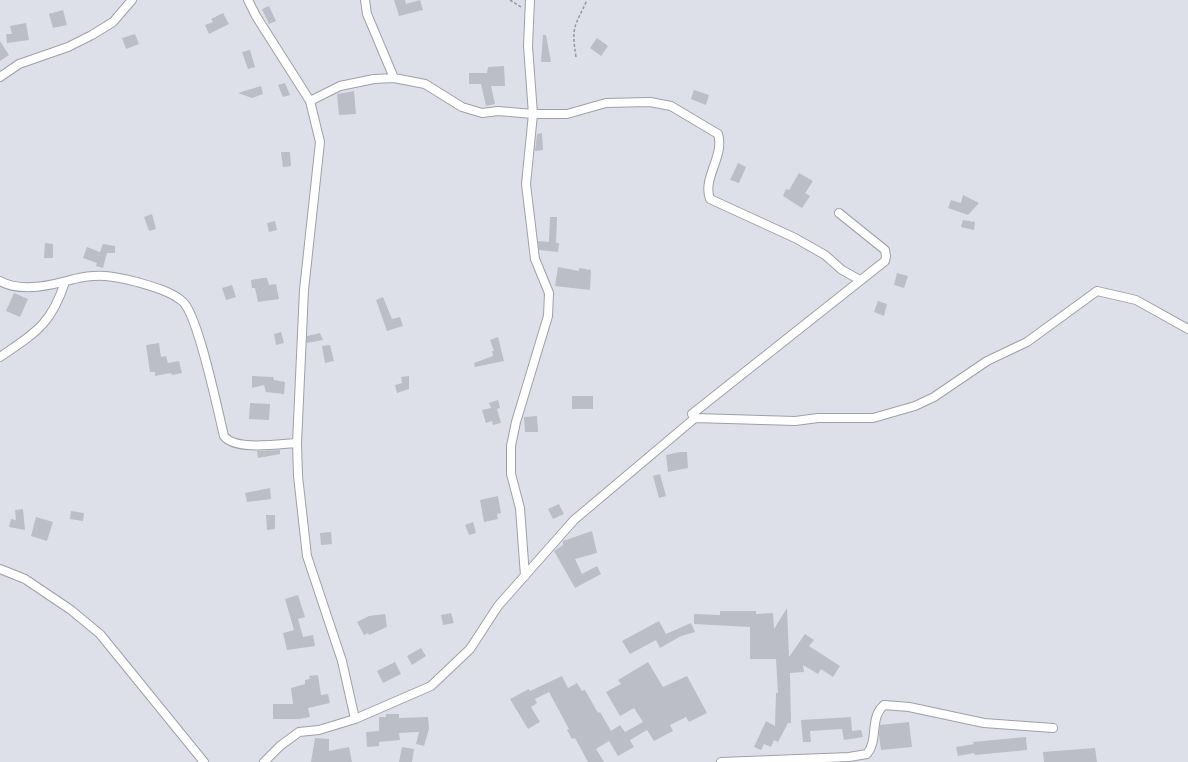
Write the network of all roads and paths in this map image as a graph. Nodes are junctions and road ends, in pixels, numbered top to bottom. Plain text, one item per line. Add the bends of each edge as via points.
1 (132, 0) edge
2 (248, 0) edge
3 (365, 0) edge
4 (510, 0) edge
5 (530, 0) edge
6 (587, 0) edge
7 (530, 11) junction
8 (576, 57) dead end
9 (0, 77) edge
10 (394, 78) junction
11 (310, 100) junction
12 (533, 114) junction
13 (839, 214) dead end
14 (860, 280) junction
15 (0, 281) edge
16 (64, 282) junction
17 (1188, 329) edge
18 (0, 357) edge
19 (695, 418) junction
20 (297, 443) junction
21 (0, 569) edge
22 (525, 576) junction
23 (355, 719) junction
24 (1053, 728) dead end
25 (204, 762) edge
26 (264, 762) edge
27 (721, 762) edge

1 - 9 street via 113,22 68,48 19,64
2 - 11 street
3 - 10 street via 367,14
4 - 7 path
5 - 7 street
6 - 8 path via 573,33
7 - 12 street via 528,46
10 - 11 street via 340,86
10 - 12 street via 425,84 451,102 482,113 498,111
11 - 20 street via 320,142 304,290
12 - 14 street via 568,114 606,103 650,102 671,106 718,134 720,139 707,187 710,199 795,238 825,255 842,270
12 - 22 street via 526,184 535,259 549,293 548,316 511,446 511,474 520,508
13 - 14 street via 885,250 885,261
14 - 19 street via 692,414
15 - 16 street via 34,288
16 - 18 street via 46,322
16 - 20 street via 90,275 109,275 150,286 183,301 199,336 227,441 245,445
17 - 19 street via 1136,300 1097,291 1027,342 987,361 934,397 916,406 873,418
19 - 22 street via 574,520
20 - 23 street via 307,556 342,662
21 - 25 street via 25,579 71,610 100,634
22 - 23 street via 498,606 470,649 431,686
23 - 26 street via 319,730 299,732
24 - 27 street via 984,723 909,707 884,705 878,710 874,740 867,754 849,757

